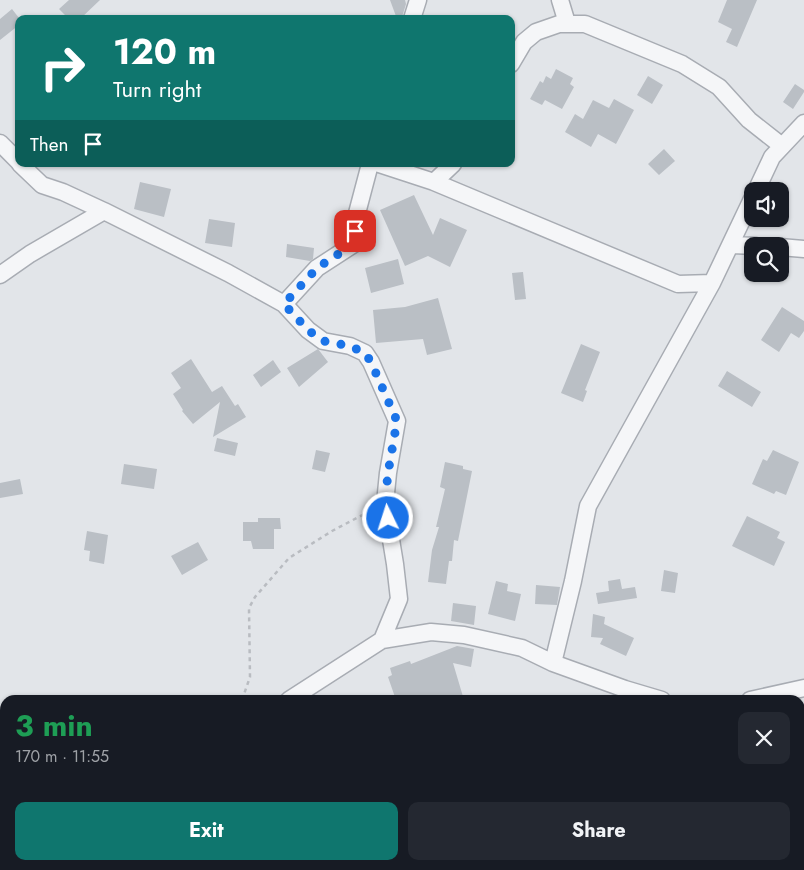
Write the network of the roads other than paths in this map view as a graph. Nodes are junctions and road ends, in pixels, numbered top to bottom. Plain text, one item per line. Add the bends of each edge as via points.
1 (418, 0) edge
2 (560, 0) edge
3 (413, 15) edge
4 (567, 23) junction
5 (515, 57) edge
6 (804, 122) edge
7 (0, 143) edge
8 (782, 146) junction
9 (15, 158) edge
10 (24, 167) edge
11 (369, 167) edge
12 (388, 167) edge
13 (450, 167) edge
14 (434, 182) junction
15 (760, 182) edge
16 (104, 211) junction
17 (744, 217) edge
18 (732, 245) junction
19 (744, 246) edge
20 (789, 248) edge
21 (804, 249) edge
22 (4, 269) edge
23 (712, 283) junction
24 (284, 304) junction
25 (382, 640) junction
26 (553, 663) junction
27 (804, 688) edge
28 (297, 695) edge
29 (645, 695) edge
30 (772, 695) edge

1 - 3 street
2 - 4 street
4 - 5 street via 536,32 524,42
4 - 8 street via 586,24 682,64 719,87 750,120
6 - 8 street
7 - 9 street
8 - 15 street via 772,157
10 - 16 street via 42,185
11 - 24 street via 356,217 354,244 317,268
12 - 14 street
13 - 14 street
14 - 23 street via 678,284
16 - 22 street
16 - 24 street
17 - 18 street
18 - 19 street
18 - 23 street
20 - 21 street
23 - 26 street via 588,506
24 - 25 street via 323,341 350,346 365,353 397,421 385,503 399,599
25 - 26 street via 430,632 464,634 522,648
25 - 28 street
26 - 29 street
27 - 30 street

